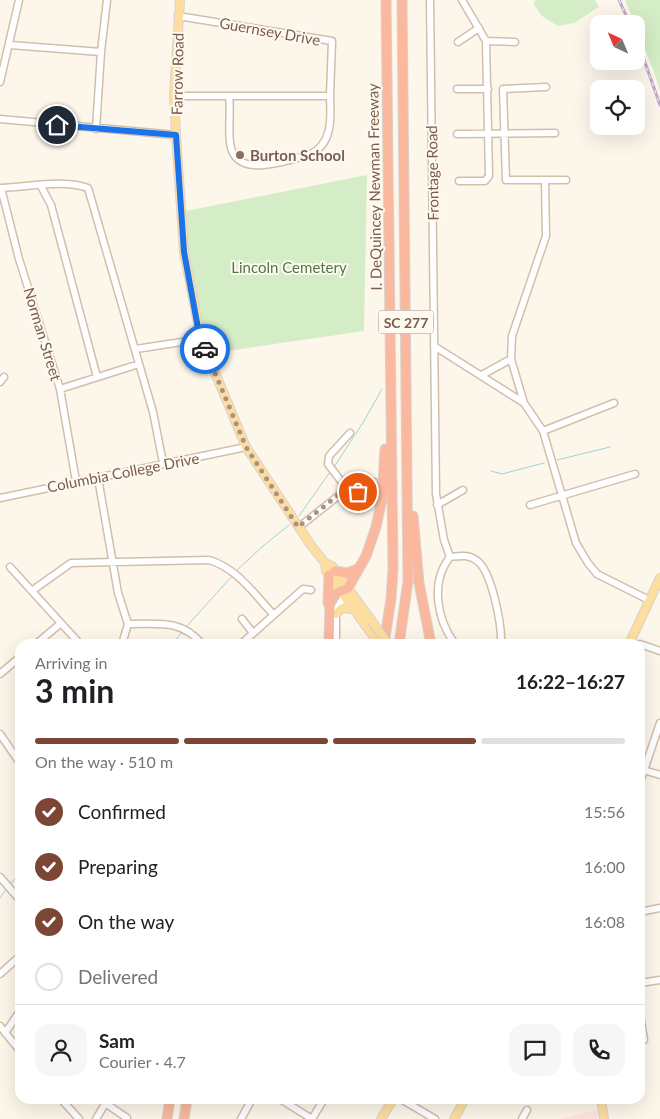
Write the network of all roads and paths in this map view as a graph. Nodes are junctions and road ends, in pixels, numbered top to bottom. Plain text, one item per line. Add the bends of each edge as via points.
1 (19, 0) edge
2 (107, 0) edge
3 (180, 0) edge
4 (386, 0) edge
5 (402, 0) edge
6 (430, 0) edge
7 (462, 0) edge
8 (178, 16) junction
9 (479, 28) junction
10 (486, 41) junction
11 (458, 42) dead end
12 (515, 42) dead end
13 (10, 46) junction
14 (101, 52) junction
15 (0, 82) edge
16 (546, 87) dead end
17 (457, 89) dead end
18 (488, 89) junction
19 (174, 96) junction
20 (229, 96) junction
21 (330, 96) junction
22 (0, 119) edge
23 (96, 129) junction
24 (555, 133) dead end
25 (458, 134) dead end
26 (489, 134) junction
27 (502, 134) junction
28 (176, 135) junction
29 (545, 180) junction
30 (566, 180) dead end
31 (459, 181) dead end
32 (41, 186) junction
33 (200, 339) junction
34 (434, 346) junction
35 (136, 348) junction
36 (511, 359) junction
37 (139, 364) junction
38 (482, 375) junction
39 (97, 377) junction
40 (60, 389) junction
41 (390, 400) junction
42 (524, 403) junction
43 (614, 403) dead end
44 (407, 412) junction
45 (543, 432) junction
46 (350, 433) dead end
47 (246, 447) junction
48 (163, 463) junction
49 (635, 474) dead end
50 (98, 478) junction
51 (76, 481) junction
52 (374, 482) dead end
53 (346, 489) junction
54 (463, 490) dead end
55 (562, 496) junction
56 (0, 498) edge
57 (437, 505) junction
58 (530, 505) dead end
59 (298, 527) junction
60 (450, 558) junction
61 (112, 561) junction
62 (10, 567) dead end
63 (358, 569) junction
64 (332, 573) junction
65 (660, 578) edge
66 (33, 590) junction
67 (311, 590) dead end
68 (344, 592) junction
69 (649, 600) junction
70 (354, 609) junction
71 (332, 612) junction
72 (274, 615) junction
73 (242, 619) dead end
74 (60, 624) junction
75 (128, 624) junction
76 (253, 633) junction
77 (42, 639) edge
78 (75, 639) edge
79 (124, 639) edge
80 (197, 639) edge
81 (246, 639) edge
82 (329, 639) edge
83 (335, 639) edge
84 (375, 639) edge
85 (384, 639) edge
86 (385, 639) edge
87 (400, 639) edge
88 (430, 639) edge
89 (451, 639) edge
90 (500, 639) edge
91 (635, 639) edge
92 (645, 646) edge
93 (660, 651) edge
94 (15, 661) edge
95 (0, 674) edge
96 (660, 723) edge
97 (0, 734) edge
98 (15, 751) edge
99 (645, 761) edge
100 (645, 770) edge
101 (660, 775) edge
102 (0, 877) edge
103 (15, 894) edge
104 (660, 908) edge
105 (645, 911) edge
106 (15, 960) edge
107 (0, 974) edge
108 (660, 980) edge
109 (645, 982) edge
110 (15, 1018) edge
111 (0, 1026) edge
112 (5, 1033) junction
113 (15, 1045) edge
114 (66, 1104) edge
115 (105, 1104) edge
116 (111, 1104) edge
117 (169, 1104) edge
118 (186, 1104) edge
119 (249, 1104) edge
120 (288, 1104) edge
121 (321, 1104) edge
122 (390, 1104) edge
123 (410, 1104) edge
124 (462, 1104) edge
125 (601, 1104) edge
126 (527, 1110) dead end
127 (127, 1118) edge
128 (79, 1119) edge
129 (96, 1119) edge
130 (167, 1119) edge
131 (184, 1119) edge
132 (241, 1119) edge
133 (312, 1119) edge
134 (381, 1119) edge
135 (435, 1119) edge
136 (454, 1119) edge
137 (522, 1119) edge
138 (604, 1119) edge

1 - 13 street
2 - 14 street
3 - 8 main road, Farrow Road
4 - 41 highway, I. DeQuincey Newman Freeway / SC 277
5 - 44 highway, I. DeQuincey Newman Freeway / SC 277
6 - 34 street, Frontage Road
7 - 9 street
8 - 19 main road, Farrow Road
8 - 21 street, Guernsey Drive via 332,41
9 - 10 street
9 - 11 street
10 - 12 street
10 - 18 street
13 - 14 street
13 - 15 street
14 - 23 street
16 - 27 street via 503,89
17 - 18 street
18 - 26 street
19 - 20 street
19 - 28 main road, Farrow Road
20 - 21 street
20 - 21 street via 233,154 241,162 254,166 317,151 331,127
22 - 23 street
23 - 28 street
24 - 27 street
25 - 26 street
26 - 27 street
26 - 31 street via 489,176 485,181
27 - 29 street via 506,180
28 - 33 main road, Farrow Road via 184,252
29 - 30 street
29 - 36 street via 546,236 512,336
32 - 35 street via 79,185 88,188
32 - 39 street via 51,205
32 - 40 street, Norman Street via 2,188 19,259
33 - 35 street
33 - 47 main road, Farrow Road
34 - 38 street
34 - 57 street, Frontage Road
35 - 37 street
36 - 38 street
36 - 42 street
37 - 39 street
37 - 48 street
38 - 42 street
39 - 40 street
40 - 51 street, Norman Street
41 - 63 highway via 379,516 372,541
41 - 86 highway, I. DeQuincey Newman Freeway / SC 277 via 393,569
42 - 45 street
43 - 45 street
44 - 87 highway, I. DeQuincey Newman Freeway / SC 277 via 408,580
44 - 88 highway via 419,582
45 - 55 street
46 - 53 street via 329,456 328,464
47 - 48 street, Columbia College Drive
47 - 59 main road, Farrow Road
48 - 50 street, Columbia College Drive
49 - 55 street
50 - 51 street, Columbia College Drive
50 - 61 street
51 - 56 street, Columbia College Drive
52 - 53 street via 354,493
53 - 59 street
54 - 57 street
55 - 58 street
55 - 69 street via 576,543 588,564 597,574
57 - 60 street
59 - 64 main road, Farrow Road via 326,563 326,570
60 - 89 street via 441,571 438,595 444,630
60 - 90 street via 466,556 481,563 495,600
61 - 66 street via 71,563
61 - 72 street via 209,560 235,573
61 - 75 street
62 - 66 street
63 - 64 highway via 347,574
63 - 68 highway
64 - 68 main road, Farrow Road
64 - 71 highway
65 - 69 main road
66 - 74 street
67 - 72 street via 303,589
68 - 70 main road, Farrow Road
68 - 71 highway via 333,597
68 - 85 main road, Farrow Road, bridge
69 - 91 main road
70 - 71 main road via 342,608
70 - 84 main road, Farrow Road
71 - 82 highway
71 - 83 street
72 - 76 street
73 - 76 street
74 - 77 street
74 - 78 street
75 - 79 street
75 - 80 street via 181,626
76 - 81 street
92 - 93 street
94 - 95 street
96 - 99 street
97 - 98 street
100 - 101 street
102 - 103 street
104 - 105 street
106 - 107 street
108 - 109 street
110 - 112 street
111 - 112 street
112 - 113 street
114 - 128 street
115 - 129 street
116 - 127 street
117 - 130 highway
118 - 131 highway
119 - 132 street
120 - 133 street
121 - 133 street
122 - 134 main road
123 - 135 street
124 - 136 main road
125 - 138 main road
126 - 137 street

